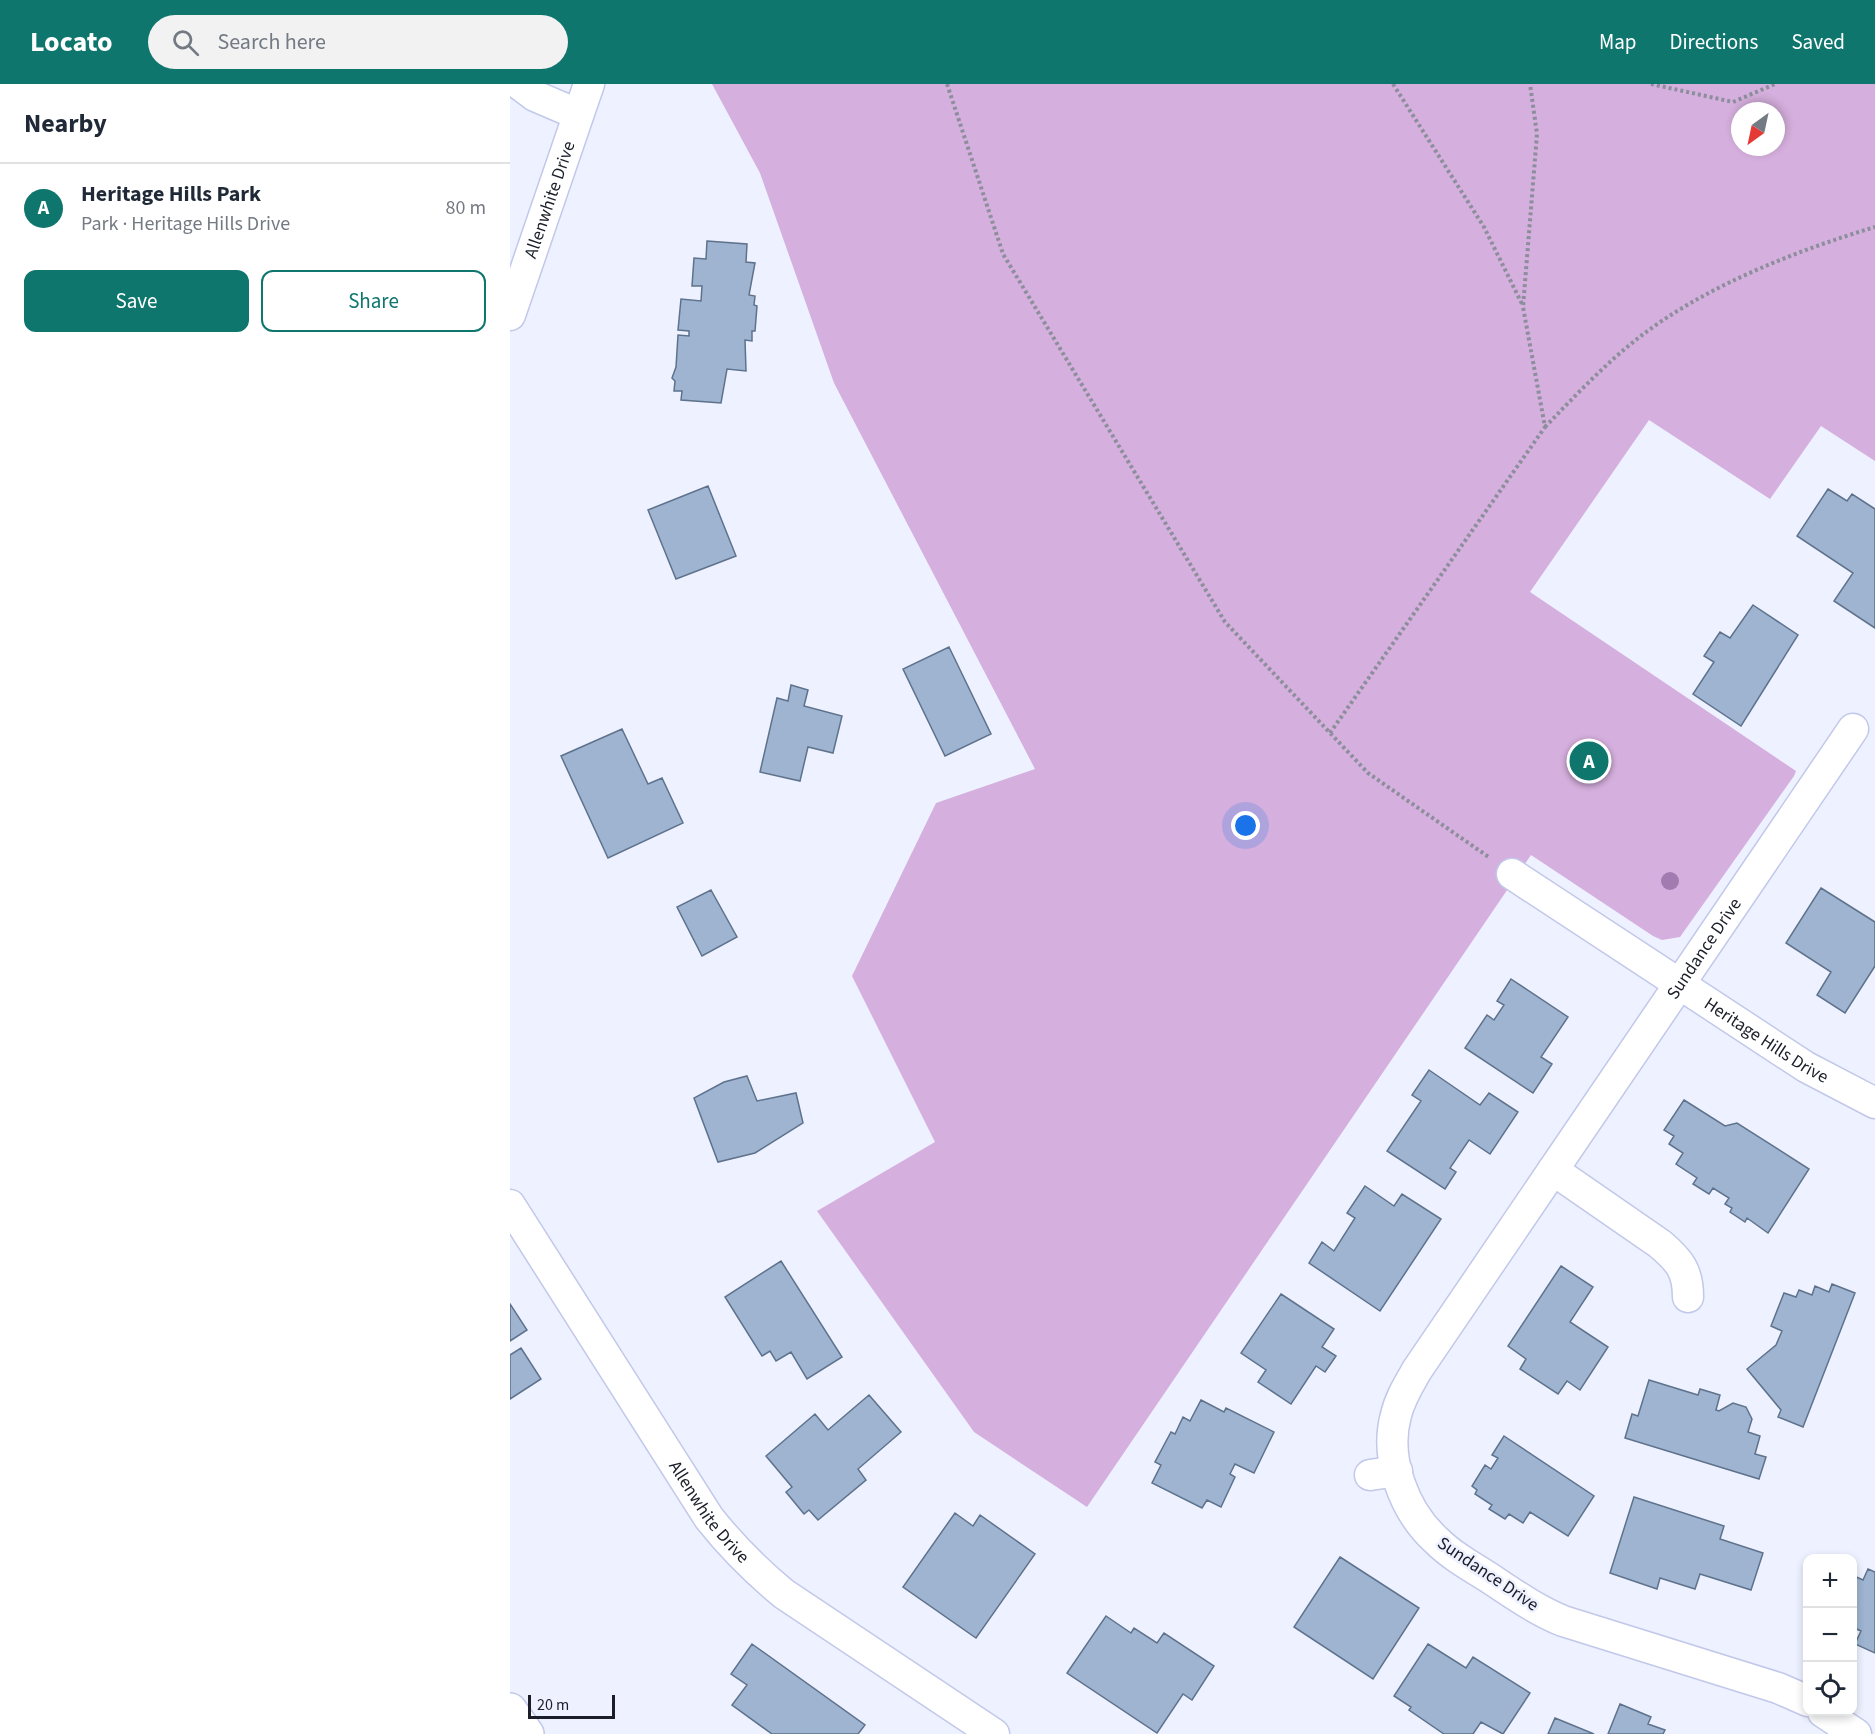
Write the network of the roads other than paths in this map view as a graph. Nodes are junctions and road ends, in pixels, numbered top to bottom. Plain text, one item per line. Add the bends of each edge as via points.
1 (519, 84) edge
2 (589, 84) edge
3 (577, 114) junction
4 (510, 315) edge
5 (1853, 729) dead end
6 (1512, 874) road end
7 (1680, 984) junction
8 (1875, 1103) edge
9 (1553, 1170) junction
10 (510, 1205) edge
11 (1688, 1297) dead end
12 (1803, 1699) edge
13 (510, 1710) edge
14 (1829, 1716) edge
15 (527, 1734) edge
16 (994, 1734) edge
17 (1856, 1734) edge

1 - 3 street
2 - 3 street, Allenwhite Drive
3 - 4 street, Allenwhite Drive
5 - 7 street, Sundance Drive
6 - 7 street, Heritage Hills Drive
7 - 8 street, Heritage Hills Drive via 1806,1067
7 - 9 street, Sundance Drive
9 - 11 street via 1676,1258 1688,1278
9 - 12 street, Sundance Drive via 1404,1394 1395,1416 1383,1473 1435,1539 1546,1614
10 - 16 street, Allenwhite Drive via 729,1544 784,1594
13 - 15 main road
14 - 17 street

